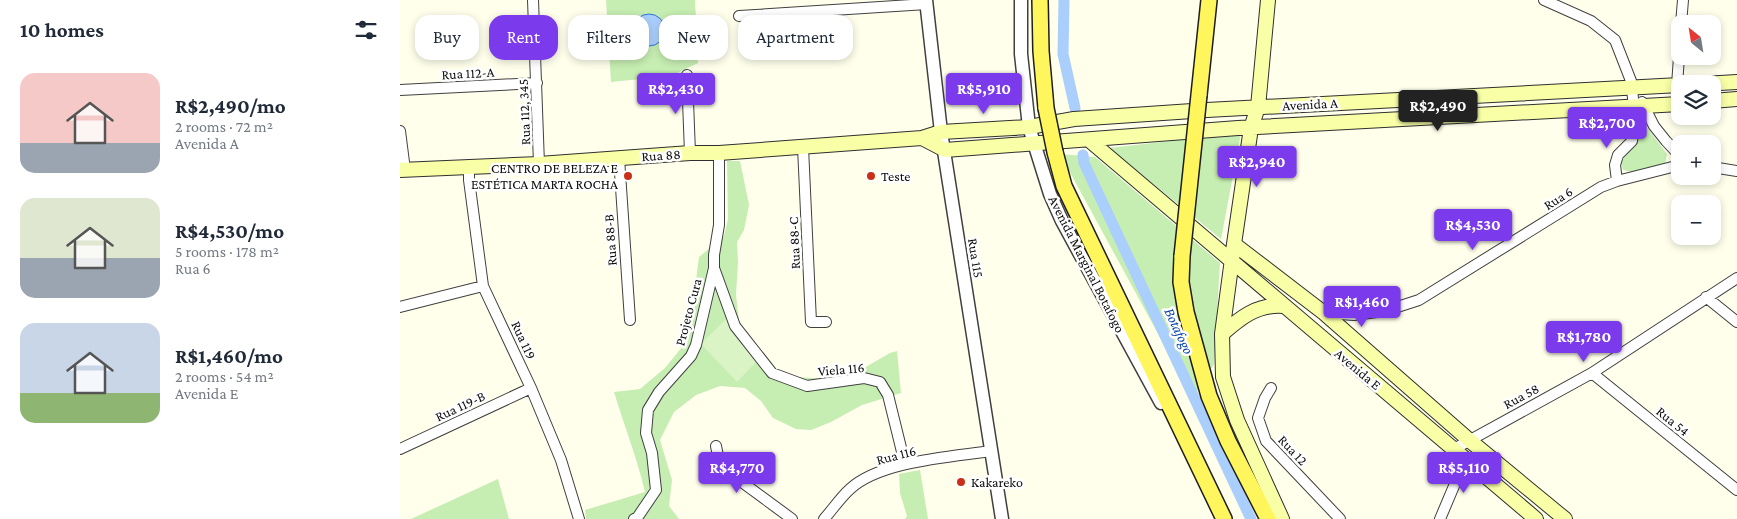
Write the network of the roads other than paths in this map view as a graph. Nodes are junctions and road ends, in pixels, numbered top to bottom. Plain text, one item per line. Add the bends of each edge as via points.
1 (533, 0) edge
2 (1021, 0) edge
3 (1040, 0) edge
4 (1209, 0) edge
5 (1268, 0) edge
6 (1544, 0) edge
7 (1683, 0) edge
8 (926, 2) edge
9 (752, 15) edge
10 (1682, 15) edge
11 (687, 75) dead end
12 (1737, 82) edge
13 (537, 83) junction
14 (1721, 83) edge
15 (1671, 86) edge
16 (1632, 88) junction
17 (400, 90) edge
18 (1737, 99) edge
19 (1721, 100) edge
20 (1671, 105) edge
21 (1258, 106) junction
22 (1639, 107) junction
23 (1029, 127) junction
24 (1252, 128) junction
25 (400, 131) edge
26 (941, 132) junction
27 (922, 138) junction
28 (1089, 140) junction
29 (1034, 143) junction
30 (1671, 146) edge
31 (803, 147) junction
32 (945, 150) junction
33 (690, 153) junction
34 (719, 154) junction
35 (619, 158) junction
36 (539, 164) junction
37 (469, 167) junction
38 (1671, 167) edge
39 (1721, 168) edge
40 (403, 170) edge
41 (1737, 171) edge
42 (1617, 181) junction
43 (1234, 244) junction
44 (1231, 262) junction
45 (714, 268) junction
46 (1737, 278) edge
47 (483, 286) junction
48 (1706, 297) junction
49 (1283, 306) junction
50 (400, 307) edge
51 (1324, 313) junction
52 (630, 320) dead end
53 (826, 322) dead end
54 (1737, 322) edge
55 (1222, 334) junction
56 (1592, 373) junction
57 (807, 386) joint
58 (531, 388) junction
59 (1271, 388) dead end
60 (1469, 440) junction
61 (716, 446) dead end
62 (400, 449) edge
63 (1454, 449) junction
64 (991, 452) junction
65 (1465, 460) junction
66 (905, 464) junction
67 (1737, 490) edge
68 (1221, 514) edge
69 (579, 519) edge
70 (634, 519) edge
71 (792, 519) edge
72 (824, 519) edge
73 (1002, 519) edge
74 (1268, 519) edge
75 (1282, 519) edge
76 (1340, 519) edge
77 (1440, 519) edge
78 (1536, 519) edge
79 (1565, 519) edge

1 - 13 street, Rua 112, 345
2 - 23 street, Avenida Marginal Botafogo via 1021,54
3 - 68 main road, Avenida Marginal Botafogo, bridge via 1046,108 1064,186
4 - 74 main road, bridge via 1181,282 1209,396
5 - 21 main road
6 - 16 street via 1592,21 1615,40
7 - 10 street
8 - 9 street
8 - 26 street, Rua 115
11 - 33 street
12 - 14 main road
13 - 17 street, Rua 112-A
13 - 36 street, Rua 112, 345
15 - 16 main road, Avenida A
16 - 21 main road, Avenida A
16 - 22 street
18 - 19 main road
20 - 22 main road, Avenida A
21 - 23 main road, Avenida A via 1074,119
21 - 24 main road
22 - 24 main road, Avenida A
22 - 30 street
22 - 42 street via 1632,141 1618,155 1615,165
23 - 26 main road, Avenida A
23 - 29 street, Avenida Marginal Botafogo
24 - 28 main road, Avenida A
24 - 43 main road
25 - 40 street
26 - 27 main road, Rua 88
26 - 32 street, Rua 115
27 - 31 main road, Rua 88
27 - 32 main road
28 - 29 main road, Avenida A
28 - 44 main road, Avenida E
29 - 32 main road, Avenida A
29 - 68 street, Avenida Marginal Botafogo via 1062,221
31 - 34 main road, Rua 88
31 - 53 street, Rua 88-C via 811,322
32 - 64 street, Rua 115
33 - 34 main road, Rua 88
33 - 35 main road, Rua 88
34 - 45 street, Projeto Cura via 719,225
35 - 36 main road, Rua 88
35 - 52 street, Rua 88-B
36 - 37 main road, Rua 88
37 - 40 main road, Rua 88
37 - 47 street, Rua 119
38 - 42 street, Rua 6
39 - 41 street
42 - 51 street, Rua 6 via 1601,187 1418,300 1385,311 1354,315
43 - 44 main road
43 - 51 main road, Avenida E
44 - 49 main road, Avenida E
44 - 55 main road
45 - 57 street, Projeto Cura via 735,326 772,373
45 - 70 street, Projeto Cura via 691,356 659,392 648,410 646,433 656,490
46 - 48 street, Rua 58
47 - 50 street
47 - 58 street, Rua 119
48 - 54 street
48 - 56 street, Rua 58
49 - 55 main road via 1253,310
49 - 63 main road, Avenida E
51 - 60 main road, Avenida E
55 - 75 main road via 1223,377 1237,420
56 - 60 street, Rua 58
56 - 67 street, Rua 54
57 - 66 street, Viela 116 via 864,378 880,382 888,395
58 - 62 street, Rua 119-B
58 - 69 street, Rua 119 via 561,460
59 - 76 street, Rua 12 via 1258,418 1266,441
60 - 63 street, Rua 58
60 - 79 main road, Avenida E
61 - 71 street via 720,466
63 - 65 main road, Avenida E
64 - 66 street, Rua 116
64 - 73 street, Rua 115
65 - 77 street
65 - 78 main road, Avenida E
66 - 72 street, Rua 116 via 870,476 850,489

